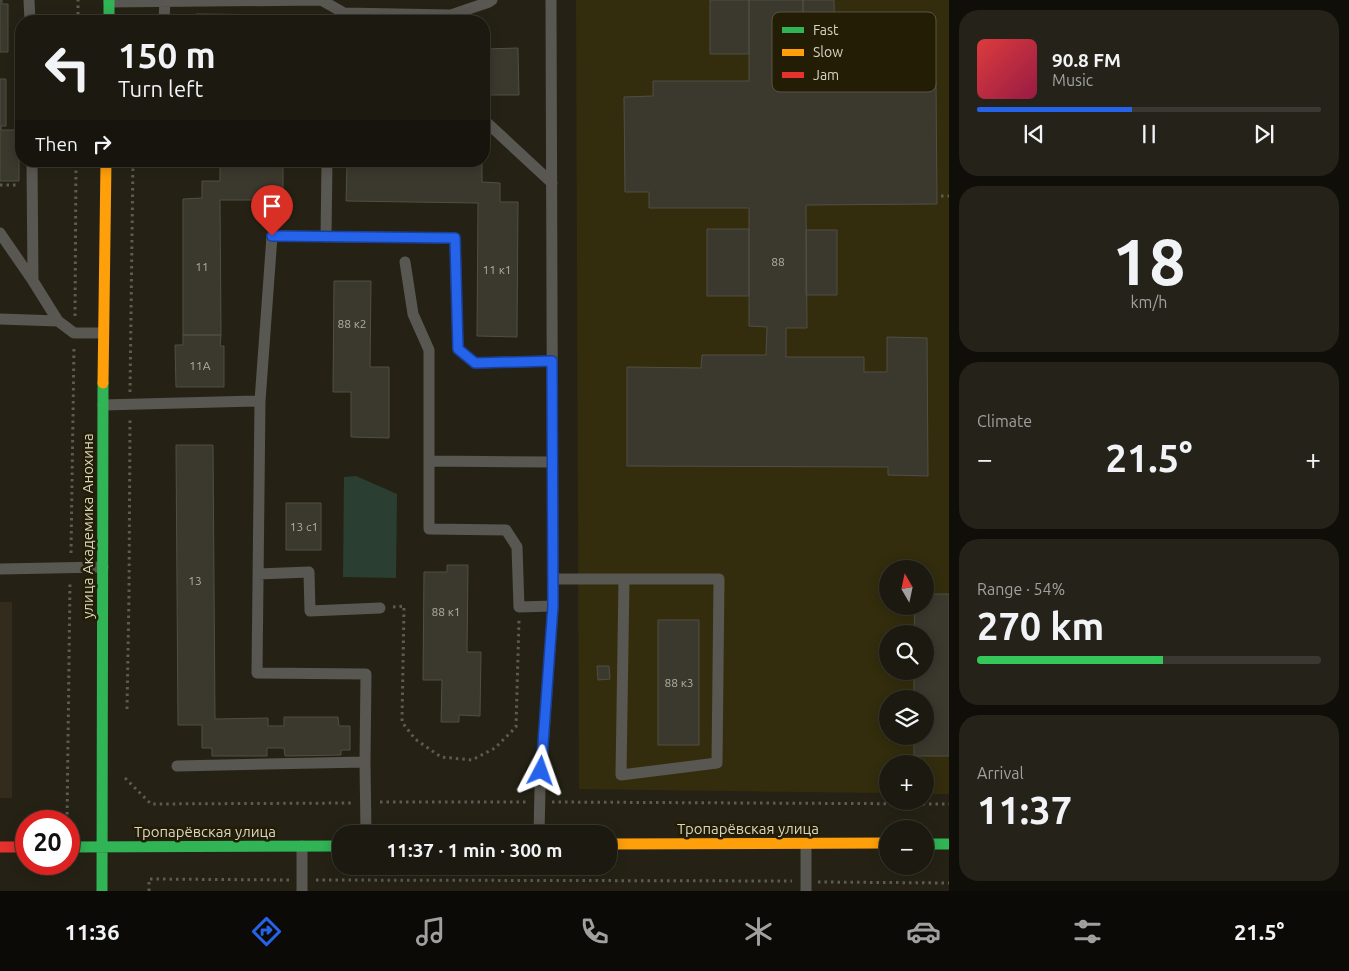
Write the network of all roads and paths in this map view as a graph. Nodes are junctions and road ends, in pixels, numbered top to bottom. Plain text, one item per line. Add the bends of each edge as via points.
1 (29, 0) edge
2 (78, 0) edge
3 (321, 0) edge
4 (492, 0) edge
5 (551, 0) edge
6 (109, 1) edge
7 (165, 1) edge
8 (30, 15) edge
9 (78, 15) edge
10 (109, 15) edge
11 (164, 15) edge
12 (490, 126) edge
13 (32, 167) edge
14 (76, 167) edge
15 (106, 167) edge
16 (133, 167) edge
17 (327, 167) edge
18 (552, 183) junction
19 (941, 196) dead end
20 (949, 196) edge
21 (0, 233) edge
22 (326, 237) junction
23 (405, 262) dead end
24 (34, 281) junction
25 (0, 319) edge
26 (58, 321) junction
27 (74, 333) junction
28 (103, 333) junction
29 (552, 361) junction
30 (260, 401) junction
31 (130, 404) junction
32 (103, 405) junction
33 (429, 461) junction
34 (552, 462) junction
35 (103, 567) junction
36 (71, 568) junction
37 (0, 569) edge
38 (258, 574) junction
39 (553, 579) junction
40 (624, 579) junction
41 (553, 606) junction
42 (519, 607) junction
43 (380, 608) joint
44 (127, 710) dead end
45 (365, 762) junction
46 (177, 766) dead end
47 (125, 778) dead end
48 (151, 804) dead end
49 (66, 810) edge
50 (366, 825) edge
51 (539, 825) edge
52 (879, 843) edge
53 (617, 844) edge
54 (806, 844) junction
55 (934, 844) edge
56 (949, 844) edge
57 (302, 846) junction
58 (332, 846) edge
59 (0, 847) edge
60 (15, 847) edge
61 (80, 847) edge
62 (103, 847) junction
63 (949, 883) edge
64 (302, 885) edge
65 (806, 886) edge
66 (102, 891) edge
67 (149, 891) edge

1 - 8 lane
2 - 9 path
3 - 4 lane via 344,13 451,15
3 - 7 lane
5 - 18 lane
6 - 7 lane
6 - 10 street
7 - 11 lane
12 - 18 lane
13 - 24 lane
14 - 27 path
15 - 28 street, улица Академика Анохина
16 - 31 path
17 - 22 lane
18 - 29 lane
19 - 20 path
21 - 24 lane
22 - 29 lane via 455,238 458,349 475,363
22 - 30 lane via 272,236
23 - 33 lane via 413,314 429,350
24 - 26 lane
25 - 26 lane
26 - 27 lane
27 - 28 lane
27 - 36 path
28 - 32 street, улица Академика Анохина
29 - 34 lane
30 - 31 lane
30 - 38 lane
31 - 32 lane
31 - 44 path
32 - 35 street, улица Академика Анохина
33 - 34 lane
33 - 42 lane via 429,529 506,530 516,547
34 - 39 lane
35 - 36 lane
35 - 62 street, улица Академика Анохина
36 - 37 lane
36 - 49 path
38 - 43 lane via 309,572 310,611
38 - 45 lane via 257,673 366,674
39 - 40 lane
39 - 41 lane
40 - 40 lane via 719,579 717,763 621,776
41 - 42 lane
41 - 51 lane
42 - 43 path via 516,727 495,748 472,760 441,757 415,739 402,722 404,606
45 - 46 lane
45 - 50 lane
47 - 48 path
52 - 54 street, Тропарёвская улица
53 - 54 street, Тропарёвская улица
54 - 65 lane
55 - 56 street
57 - 58 street, Тропарёвская улица
57 - 62 street, Тропарёвская улица
57 - 64 lane
59 - 60 street
61 - 62 street, Тропарёвская улица
62 - 66 street, улица Академика Анохина
63 - 65 path
64 - 65 path
64 - 67 path via 150,879

